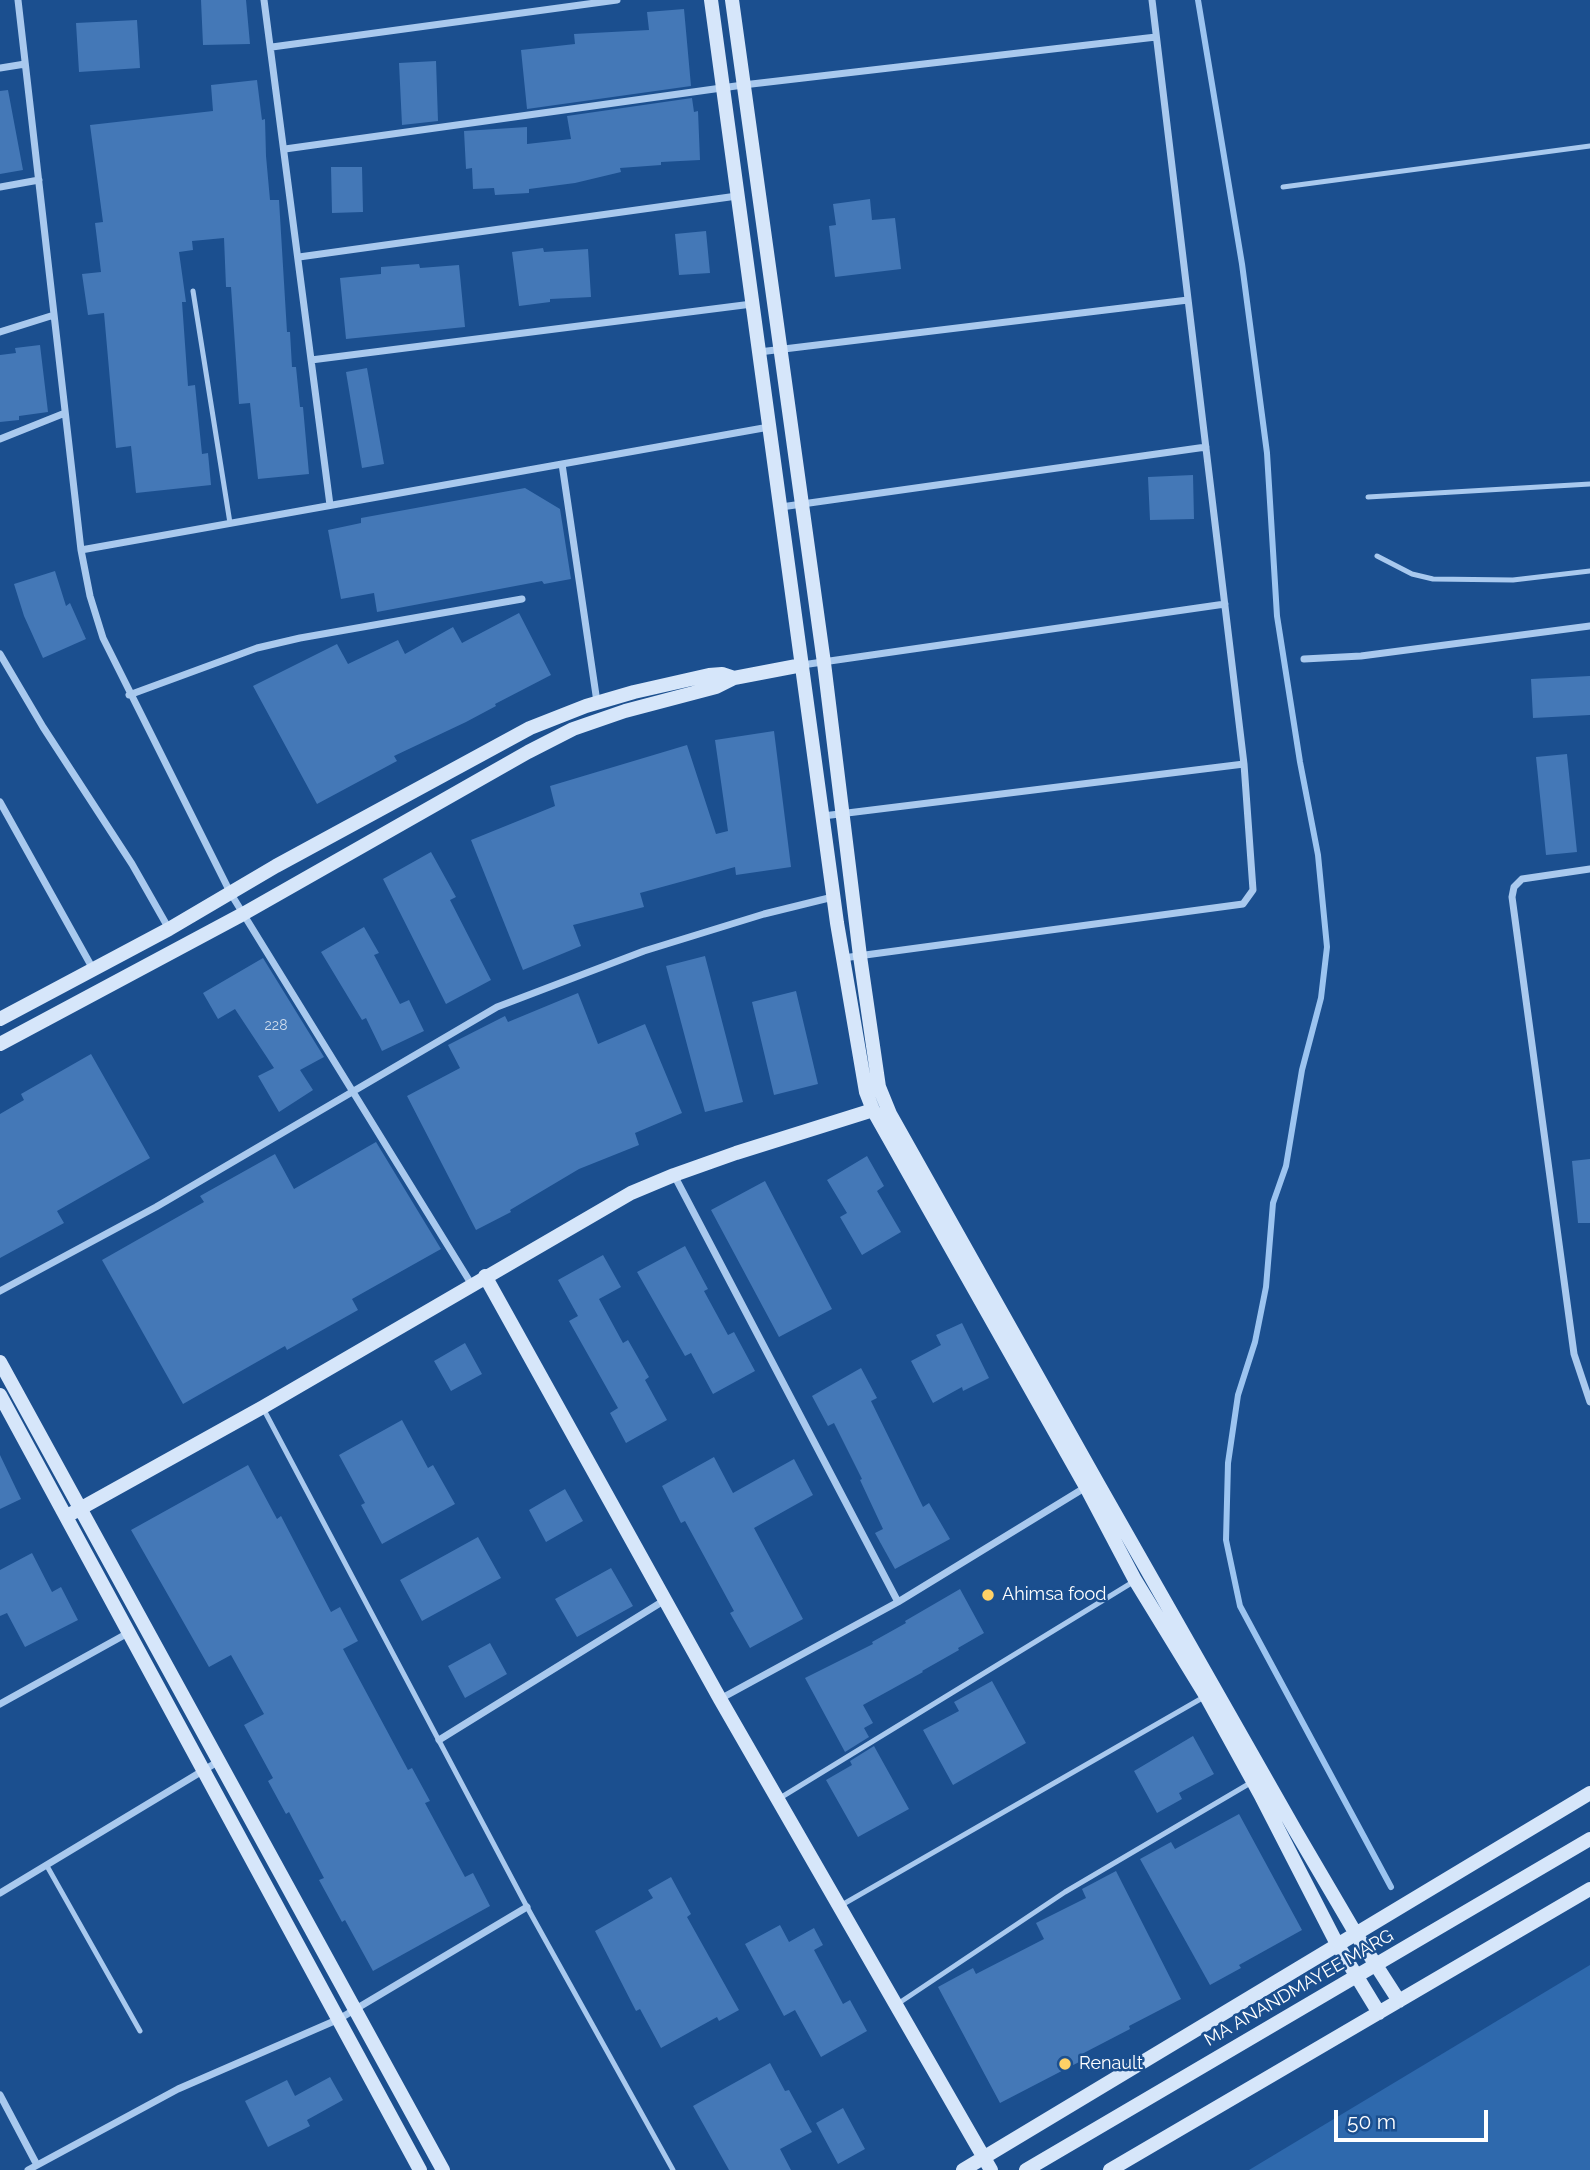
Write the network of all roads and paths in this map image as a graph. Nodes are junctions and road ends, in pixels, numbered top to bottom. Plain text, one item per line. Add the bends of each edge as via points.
1 (18, 0) edge
2 (264, 0) edge
3 (617, 0) edge
4 (711, 0) edge
5 (732, 0) edge
6 (1152, 0) edge
7 (1156, 37) junction
8 (272, 47) junction
9 (25, 64) junction
10 (0, 68) edge
11 (743, 85) junction
12 (722, 88) junction
13 (1590, 146) edge
14 (285, 149) junction
15 (39, 180) junction
16 (0, 187) edge
17 (1283, 187) dead end
18 (737, 197) junction
19 (299, 257) junction
20 (193, 291) dead end
21 (1188, 299) junction
22 (752, 304) junction
23 (54, 315) junction
24 (0, 332) edge
25 (781, 350) junction
26 (759, 352) junction
27 (311, 360) junction
28 (65, 413) junction
29 (769, 426) junction
30 (0, 439) edge
31 (1206, 447) junction
32 (562, 464) junction
33 (1590, 484) edge
34 (1368, 497) dead end
35 (330, 505) junction
36 (802, 505) junction
37 (781, 508) junction
38 (230, 523) junction
39 (81, 550) junction
40 (1377, 556) dead end
41 (1590, 572) edge
42 (522, 599) dead end
43 (1225, 604) junction
44 (1590, 626) edge
45 (0, 654) edge
46 (1304, 659) dead end
47 (824, 663) junction
48 (802, 666) junction
49 (734, 678) junction
50 (129, 695) junction
51 (597, 702) junction
52 (1244, 764) junction
53 (0, 802) edge
54 (843, 813) junction
55 (823, 816) junction
56 (1590, 869) edge
57 (231, 894) junction
58 (834, 897) junction
59 (243, 914) junction
60 (169, 929) junction
61 (860, 956) junction
62 (843, 958) junction
63 (93, 969) junction
64 (0, 1019) edge
65 (0, 1044) edge
66 (353, 1092) junction
67 (873, 1110) junction
68 (674, 1175) junction
69 (485, 1276) junction
70 (472, 1285) junction
71 (0, 1291) edge
72 (0, 1362) edge
73 (0, 1395) edge
74 (1590, 1402) edge
75 (263, 1407) junction
76 (1086, 1487) junction
77 (82, 1508) junction
78 (67, 1516) junction
79 (1135, 1580) junction
80 (666, 1600) junction
81 (898, 1602) junction
82 (128, 1633) junction
83 (1206, 1696) junction
84 (720, 1699) junction
85 (0, 1704) edge
86 (439, 1740) junction
87 (219, 1761) junction
88 (203, 1772) junction
89 (1254, 1782) junction
90 (1590, 1793) edge
91 (777, 1800) junction
92 (1590, 1839) edge
93 (47, 1866) junction
94 (1590, 1889) edge
95 (0, 1893) edge
96 (840, 1906) junction
97 (527, 1907) junction
98 (1356, 1934) junction
99 (1337, 1944) junction
100 (1376, 1966) junction
101 (1357, 1977) junction
102 (1399, 2001) junction
103 (896, 2005) junction
104 (356, 2009) junction
105 (1379, 2013) junction
106 (339, 2019) junction
107 (140, 2031) dead end
108 (0, 2095) edge
109 (987, 2164) edge
110 (37, 2165) junction
111 (28, 2170) edge
112 (420, 2170) edge
113 (443, 2170) edge
114 (673, 2170) edge
115 (962, 2170) edge
116 (1026, 2170) edge
117 (1110, 2170) edge

1 - 9 street
2 - 8 street
3 - 8 street
4 - 12 street
5 - 11 street
6 - 7 street
7 - 11 street
7 - 21 street
8 - 14 street
9 - 10 street
9 - 15 street
11 - 12 street
11 - 25 street
12 - 14 street
12 - 18 street
13 - 17 lane
14 - 19 street
15 - 16 street
15 - 23 street
18 - 19 street
18 - 22 street
19 - 27 street
20 - 38 lane
21 - 25 street
21 - 31 street
22 - 26 street
22 - 27 street
23 - 24 street
23 - 28 street
25 - 26 street
25 - 36 street
26 - 29 street
27 - 35 street
28 - 30 street
28 - 39 street
29 - 32 street
29 - 37 street
31 - 36 street
31 - 43 street
32 - 35 street
32 - 51 street
33 - 34 lane
35 - 38 street
36 - 37 street
36 - 47 street
37 - 48 street
38 - 39 street
39 - 50 street via 103,638
40 - 41 lane via 1433,579 1513,580
42 - 50 street via 257,648
43 - 47 street
43 - 52 street
44 - 46 street via 1361,656
45 - 60 street
47 - 48 street
47 - 54 street
48 - 49 street
48 - 55 street
49 - 51 street via 709,675
49 - 59 street via 573,729
50 - 57 street
51 - 57 street via 530,728
52 - 54 street
52 - 61 street via 1253,890 1243,904
53 - 63 street
54 - 55 street
54 - 61 street
55 - 58 street
56 - 74 street via 1522,879 1512,897 1574,1354
57 - 59 street
57 - 60 street
58 - 62 street
58 - 66 street via 645,951 497,1007
59 - 65 street
59 - 66 street
60 - 63 street
61 - 62 street
61 - 98 street via 879,1087 890,1114
62 - 67 street
63 - 64 street
66 - 70 street
66 - 71 street
67 - 68 street
67 - 76 street
68 - 69 street via 631,1193
68 - 81 street
69 - 70 street
69 - 80 street
70 - 75 street
72 - 77 street
73 - 78 street
75 - 77 street
75 - 86 lane
76 - 79 street
76 - 81 street
77 - 78 street
77 - 87 street
78 - 82 street
79 - 83 street
79 - 91 lane
80 - 84 street
80 - 86 street
81 - 84 street
82 - 85 street
82 - 88 street
83 - 89 street
83 - 96 lane
84 - 91 street
86 - 97 lane
87 - 88 street
87 - 104 street
88 - 93 street
88 - 106 street
89 - 99 street
89 - 103 lane via 1065,1892
90 - 98 street
91 - 96 street
92 - 100 street, MA ANANDMAYEE MARG
93 - 95 street
93 - 107 lane
94 - 102 street
96 - 103 street
97 - 104 street
97 - 114 lane
98 - 99 street
98 - 100 street
99 - 101 street
99 - 109 street
100 - 101 street, MA ANANDMAYEE MARG
100 - 102 street
101 - 105 street
101 - 116 street, MA ANANDMAYEE MARG
102 - 105 street
103 - 109 street
104 - 106 street
104 - 113 street
105 - 117 street
106 - 110 street via 178,2089
106 - 112 street
108 - 110 street
109 - 115 street
110 - 111 street

